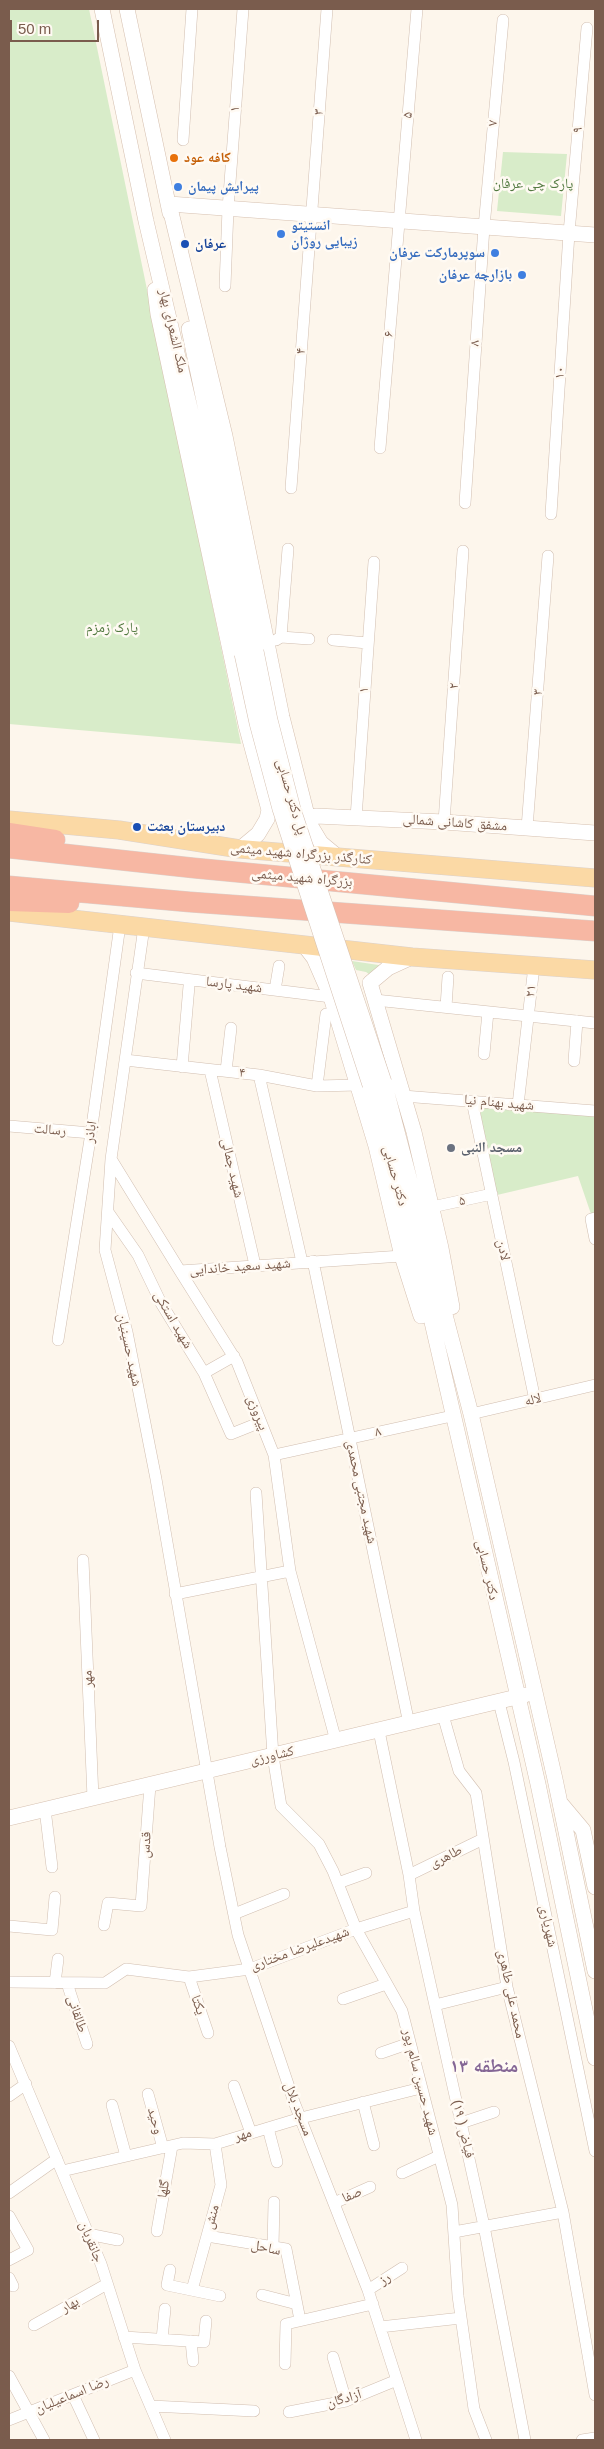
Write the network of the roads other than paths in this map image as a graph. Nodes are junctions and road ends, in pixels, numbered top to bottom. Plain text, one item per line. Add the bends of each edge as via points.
1 (102, 9) edge
2 (127, 9) edge
3 (192, 9) edge
4 (242, 9) edge
5 (327, 9) edge
6 (417, 9) edge
7 (503, 20) dead end
8 (587, 28) dead end
9 (183, 140) dead end
10 (169, 204) junction
11 (228, 209) junction
12 (310, 214) junction
13 (146, 221) junction
14 (398, 221) junction
15 (484, 227) junction
16 (569, 233) junction
17 (595, 235) edge
18 (225, 286) dead end
19 (380, 448) dead end
20 (291, 488) dead end
21 (465, 503) dead end
22 (551, 514) dead end
23 (288, 549) dead end
24 (463, 551) dead end
25 (548, 556) dead end
26 (374, 562) dead end
27 (282, 637) junction
28 (309, 639) dead end
29 (333, 640) dead end
30 (368, 643) junction
31 (255, 650) junction
32 (269, 810) junction
33 (310, 812) junction
34 (356, 818) junction
35 (9, 820) edge
36 (444, 822) junction
37 (527, 828) junction
38 (9, 833) edge
39 (595, 833) edge
40 (9, 848) edge
41 (240, 849) junction
42 (339, 858) junction
43 (194, 868) junction
44 (595, 878) edge
45 (9, 886) edge
46 (9, 901) edge
47 (190, 902) junction
48 (595, 906) edge
49 (9, 912) edge
50 (120, 924) junction
51 (144, 927) junction
52 (595, 931) edge
53 (304, 945) junction
54 (412, 957) junction
55 (279, 966) dead end
56 (534, 966) junction
57 (595, 970) edge
58 (136, 973) junction
59 (448, 977) dead end
60 (370, 983) junction
61 (189, 986) dead end
62 (275, 990) junction
63 (330, 993) junction
64 (375, 1000) junction
65 (446, 1008) junction
66 (488, 1012) junction
67 (326, 1014) dead end
68 (528, 1016) junction
69 (577, 1021) junction
70 (595, 1023) edge
71 (231, 1028) dead end
72 (484, 1054) dead end
73 (125, 1060) junction
74 (574, 1060) dead end
75 (182, 1067) junction
76 (210, 1070) junction
77 (226, 1071) junction
78 (259, 1075) junction
79 (371, 1084) junction
80 (317, 1086) junction
81 (403, 1096) junction
82 (472, 1101) junction
83 (518, 1105) junction
84 (595, 1111) edge
85 (9, 1126) edge
86 (91, 1133) junction
87 (111, 1159) junction
88 (492, 1194) junction
89 (432, 1207) junction
90 (108, 1212) junction
91 (595, 1218) edge
92 (595, 1239) edge
93 (402, 1256) junction
94 (307, 1261) junction
95 (255, 1266) junction
96 (180, 1271) junction
97 (58, 1340) dead end
98 (234, 1356) junction
99 (204, 1372) junction
100 (595, 1385) edge
101 (535, 1400) junction
102 (471, 1414) junction
103 (452, 1416) junction
104 (261, 1422) junction
105 (349, 1438) junction
106 (274, 1455) junction
107 (256, 1493) dead end
108 (83, 1560) dead end
109 (290, 1571) junction
110 (262, 1578) junction
111 (175, 1594) junction
112 (536, 1693) junction
113 (517, 1697) junction
114 (499, 1702) junction
115 (444, 1715) junction
116 (409, 1724) junction
117 (378, 1731) junction
118 (336, 1741) junction
119 (273, 1756) junction
120 (209, 1771) junction
121 (150, 1785) junction
122 (92, 1798) junction
123 (560, 1804) junction
124 (45, 1809) junction
125 (9, 1818) edge
126 (483, 1839) junction
127 (52, 1867) dead end
128 (366, 1874) dead end
129 (409, 1876) junction
130 (338, 1883) junction
131 (595, 1887) edge
132 (284, 1894) dead end
133 (55, 1896) dead end
134 (414, 1911) junction
135 (234, 1914) junction
136 (104, 1925) dead end
137 (9, 1926) edge
138 (356, 1929) junction
139 (58, 1959) dead end
140 (250, 1969) junction
141 (595, 1971) edge
142 (189, 1977) junction
143 (9, 1982) edge
144 (55, 1983) junction
145 (68, 1983) junction
146 (386, 1984) junction
147 (508, 1987) junction
148 (343, 1999) dead end
149 (435, 2005) junction
150 (208, 2033) dead end
151 (410, 2043) junction
152 (87, 2044) dead end
153 (9, 2046) edge
154 (381, 2052) dead end
155 (595, 2058) edge
156 (26, 2084) junction
157 (234, 2086) dead end
158 (421, 2088) junction
159 (148, 2094) dead end
160 (9, 2096) edge
161 (363, 2102) junction
162 (112, 2105) dead end
163 (494, 2112) dead end
164 (301, 2118) junction
165 (461, 2123) junction
166 (268, 2128) junction
167 (251, 2133) junction
168 (214, 2144) junction
169 (374, 2145) dead end
170 (167, 2147) junction
171 (595, 2150) edge
172 (126, 2156) junction
173 (439, 2156) junction
174 (57, 2159) junction
175 (277, 2162) dead end
176 (62, 2171) junction
177 (402, 2174) dead end
178 (370, 2187) dead end
179 (9, 2193) edge
180 (274, 2202) dead end
181 (334, 2203) junction
182 (563, 2212) junction
183 (9, 2216) edge
184 (484, 2226) junction
185 (157, 2231) dead end
186 (454, 2232) junction
187 (88, 2234) junction
188 (207, 2236) junction
189 (118, 2240) dead end
190 (272, 2247) junction
191 (9, 2260) edge
192 (402, 2268) dead end
193 (170, 2270) dead end
194 (107, 2284) junction
195 (192, 2290) junction
196 (368, 2290) junction
197 (262, 2295) dead end
198 (220, 2296) dead end
199 (297, 2304) junction
200 (372, 2304) junction
201 (165, 2309) dead end
202 (461, 2318) junction
203 (300, 2320) junction
204 (206, 2321) dead end
205 (34, 2325) dead end
206 (380, 2327) junction
207 (124, 2337) junction
208 (162, 2339) junction
209 (191, 2341) junction
210 (333, 2357) dead end
211 (193, 2361) dead end
212 (285, 2364) dead end
213 (134, 2370) junction
214 (9, 2376) edge
215 (397, 2380) junction
216 (72, 2395) junction
217 (595, 2395) edge
218 (346, 2401) junction
219 (151, 2406) junction
220 (254, 2411) dead end
221 (30, 2412) junction
222 (288, 2412) dead end
223 (9, 2420) edge
224 (595, 2438) edge
225 (44, 2440) edge
226 (94, 2440) edge
227 (165, 2440) edge
228 (416, 2440) edge
229 (486, 2440) edge
230 (525, 2440) edge
231 (582, 2440) edge

1 - 13 main road, ملک الشعرای بهار
2 - 10 main road, ملک الشعرای بهار
3 - 9 street
4 - 11 street, ۱
5 - 12 street, ۳
6 - 14 street, ۵
7 - 15 street, ۷
8 - 16 street, ۹
10 - 11 main road
10 - 31 main road, ملک الشعرای بهار via 183,300
11 - 12 main road
11 - 18 street
12 - 14 main road
12 - 20 street, ۴
13 - 31 main road, ملک الشعرای بهار via 198,442
13 - 32 main road via 162,333 246,725
14 - 15 main road
14 - 19 street, ۶
15 - 16 main road
15 - 21 street, ۸
16 - 17 main road
16 - 22 street, ۱۰
23 - 27 street
24 - 36 street, ۲
25 - 37 street, ۳
26 - 30 street, ۱
27 - 28 street
27 - 31 street
29 - 30 street
30 - 34 street, ۱
31 - 33 main road via 282,717
31 - 79 main road, پل دکتر حسابی, bridge via 257,723 280,809
32 - 33 main road via 284,816
32 - 41 main road via 258,834
33 - 34 main road, مشفق کاشانی شمالی
33 - 42 main road via 309,823 321,843
34 - 36 main road, مشفق کاشانی شمالی
35 - 41 main road, کنارگذر بزرگراه شهید میثمی via 119,830
36 - 37 main road, مشفق کاشانی شمالی
37 - 39 main road, مشفق کاشانی شمالی
38 - 43 highway via 117,850
40 - 43 highway, بزرگراه شهید میثمی
41 - 42 main road, کنارگذر بزرگراه شهید میثمی
42 - 44 main road, کنارگذر بزرگراه شهید میثمی
43 - 48 highway, بزرگراه شهید میثمی
45 - 47 highway
46 - 47 highway
47 - 52 highway
49 - 50 main road
50 - 51 main road
50 - 86 street, اباذر
51 - 53 main road
51 - 58 street, شهید حسینیان
53 - 54 main road
53 - 63 main road via 314,958
54 - 56 main road
54 - 60 main road via 388,968
55 - 62 street
56 - 57 main road
56 - 68 street, ۲۱
58 - 62 street, شهید پارسا
58 - 73 street, شهید حسینیان
59 - 65 street
60 - 63 main road via 348,974 340,976
60 - 64 main road
61 - 75 street
62 - 63 street, شهید پارسا
63 - 79 main road
64 - 65 street
64 - 81 main road
65 - 66 street
66 - 68 street
66 - 72 street
67 - 80 street
68 - 69 street
68 - 83 street, ۲۱
69 - 70 street
69 - 74 street
71 - 77 street
73 - 75 street, ۴
73 - 87 street, شهید حسینیان
75 - 76 street, ۴
76 - 77 street, ۴
76 - 95 street, شهید جمالی
77 - 78 street, ۴
78 - 80 street, ۴
78 - 94 street, شهید مجتبی محمدی
79 - 80 street, ۴
79 - 93 main road via 385,1183
79 - 102 main road, دکتر حسابی
79 - 103 main road, دکتر حسابی via 421,1274
81 - 82 street, شهید بهنام نیا
81 - 89 main road
82 - 83 street, شهید بهنام نیا
82 - 88 street, لادن
83 - 84 street, شهید بهنام نیا
85 - 86 street, رسالت
86 - 97 street, اباذر
87 - 90 street, شهید حسینیان
87 - 96 street, شهید سعید خاندایی
88 - 89 street, ۵
88 - 101 street, لادن
89 - 102 main road
90 - 99 street, شهید استکی via 138,1255 161,1303
90 - 111 street, شهید حسینیان via 105,1250 127,1332
91 - 92 street via 591,1219
93 - 94 street, شهید سعید خاندایی
93 - 103 main road
94 - 95 street, شهید سعید خاندایی
94 - 105 street, شهید مجتبی محمدی
95 - 96 street, شهید سعید خاندایی
96 - 98 street, پیروزی
98 - 99 street
98 - 104 street, پیروزی
99 - 104 street, شهید استکی via 230,1434
100 - 101 street, لاله
101 - 102 street, لاله
102 - 112 main road, دکتر حسابی
103 - 105 street, ۸
103 - 113 main road, دکتر حسابی
104 - 106 street, پیروزی
105 - 106 street, ۸
105 - 116 street, شهید مجتبی محمدی
106 - 109 street, پیروزی
107 - 110 street
108 - 122 street, مهر
109 - 110 street
109 - 118 street, پیروزی
110 - 111 street
110 - 119 street
111 - 120 street, شهید حسینیان
112 - 113 main road, کشاورزی
112 - 123 main road, دکتر حسابی
113 - 114 main road, کشاورزی
113 - 155 main road, دکتر حسابی
114 - 115 main road, کشاورزی
114 - 171 street, شهریاری
115 - 116 main road, کشاورزی
115 - 126 street, محمد علی طاهری via 459,1771 476,1793
116 - 117 main road, کشاورزی
117 - 118 main road, کشاورزی
117 - 129 street, فیاض ( ۱۹)
118 - 119 main road, کشاورزی
119 - 120 main road, کشاورزی
119 - 130 street, شهید حسین سالم پور via 280,1806 319,1844
120 - 121 main road, کشاورزی
120 - 135 street, مسجد بلال
121 - 122 main road, کشاورزی
121 - 136 street, قدس via 142,1906 108,1903
122 - 124 main road, کشاورزی
123 - 131 main road via 583,1830
123 - 141 main road, دکتر حسابی
124 - 125 main road, کشاورزی
124 - 127 street
126 - 129 street, طاهری
126 - 147 street, محمد علی طاهری
128 - 130 street
129 - 134 street, فیاض ( ۱۹)
130 - 138 street, شهید حسین سالم پور
132 - 135 street
133 - 137 street via 52,1930
134 - 138 street, شهیدعلیرضا مختاری
134 - 149 street, فیاض ( ۱۹)
135 - 140 street, مسجد بلال
138 - 140 street, شهیدعلیرضا مختاری
138 - 146 street, شهید حسین سالم پور
139 - 144 street
140 - 142 street, شهیدعلیرضا مختاری
140 - 164 street, مسجد بلال
142 - 145 street, شهیدعلیرضا مختاری via 126,1969 105,1983
142 - 150 street, یکتا
143 - 144 street, شهیدعلیرضا مختاری
144 - 145 street, شهیدعلیرضا مختاری
145 - 152 street, طالقانی
146 - 148 street
146 - 151 street, شهید حسین سالم پور via 402,2011
147 - 149 street
147 - 182 street, محمد علی طاهری
149 - 165 street, فیاض ( ۱۹)
151 - 154 street
151 - 158 street, شهید حسین سالم پور
153 - 156 street, جانقربان
156 - 160 street
156 - 174 street, جانقربان
157 - 167 street
158 - 161 street, مهر
158 - 173 street, شهید حسین سالم پور
159 - 170 street, وحید
161 - 164 street, مهر
161 - 169 street
162 - 172 street
163 - 165 street
164 - 166 street, مهر
164 - 181 street, مسجد بلال
165 - 184 street, فیاض ( ۱۹)
166 - 167 street, مهر
166 - 175 street
167 - 168 street, مهر
168 - 170 street, مهر via 183,2143
168 - 188 street, منش via 221,2185
170 - 172 street, مهر
170 - 185 street, گلها
172 - 176 street, مهر
173 - 177 street
173 - 186 street, شهید حسین سالم پور via 452,2205
174 - 176 street, جانقربان
174 - 179 street
176 - 187 street, جانقربان
178 - 181 street, صفا
180 - 190 street
181 - 196 street, مسجد بلال
182 - 184 street
182 - 217 street, محمد علی طاهری
183 - 191 street via 28,2250
184 - 186 street
184 - 230 street, فیاض ( ۱۹)
186 - 202 street, شهید حسین سالم پور
187 - 189 street
187 - 194 street, جانقربان
188 - 190 street, ساحل
188 - 195 street, منش
190 - 199 street, ساحل via 286,2249
192 - 196 street, رز
193 - 195 street via 168,2285
194 - 205 street, بهار
194 - 207 street, جانقربان
195 - 198 street
196 - 200 street, مسجد بلال
197 - 199 street
199 - 203 street, ساحل
200 - 203 street
200 - 206 street, مسجد بلال
201 - 208 street
202 - 206 street
202 - 229 street, شهید حسین سالم پور via 474,2409
203 - 212 street via 286,2324
204 - 209 street via 204,2342
206 - 215 street, مسجد بلال
207 - 208 street
207 - 213 street, جانقربان
208 - 209 street
209 - 211 street
210 - 218 street
213 - 216 street, رضا اسماعیلیان
213 - 219 street, جانقربان
214 - 221 street
215 - 218 street, آزادگان
215 - 228 street, مسجد بلال
216 - 221 street, رضا اسماعیلیان
216 - 226 street
218 - 222 street, آزادگان
219 - 220 street
219 - 227 street, جانقربان
221 - 223 street, رضا اسماعیلیان
221 - 225 street
224 - 231 street

